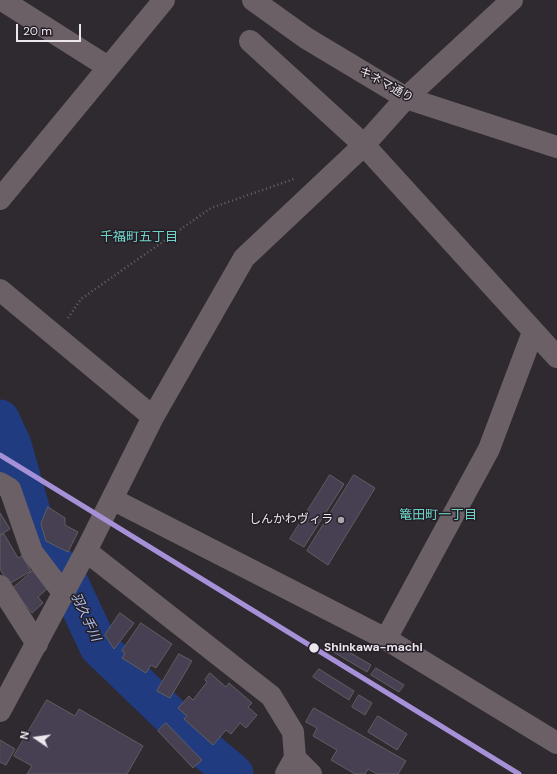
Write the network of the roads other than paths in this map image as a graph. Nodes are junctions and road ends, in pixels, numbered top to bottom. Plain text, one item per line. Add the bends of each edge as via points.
1 (2, 0) edge
2 (164, 0) edge
3 (253, 0) edge
4 (512, 0) edge
5 (250, 41) dead end
6 (108, 67) junction
7 (406, 98) junction
8 (364, 145) junction
9 (557, 147) edge
10 (4, 183) edge
11 (0, 290) edge
12 (533, 332) junction
13 (557, 357) edge
14 (153, 417) junction
15 (0, 483) edge
16 (112, 499) junction
17 (86, 551) junction
18 (0, 586) edge
19 (64, 594) junction
20 (386, 639) junction
21 (37, 644) junction
22 (0, 711) edge
23 (557, 743) edge
24 (290, 766) edge
25 (311, 774) edge

1 - 6 street
2 - 6 street
3 - 7 street, キネマ通り via 306,38
4 - 7 street
5 - 8 street
6 - 10 street
7 - 8 street
7 - 9 street, キネマ通り
8 - 12 street
8 - 14 street via 244,258
11 - 14 street
12 - 13 street
12 - 20 street via 489,449
14 - 16 street
15 - 19 street via 10,489 32,552
16 - 17 street
16 - 20 street
17 - 19 street
17 - 24 street via 271,696 293,732
18 - 21 street
19 - 21 street
20 - 23 street
21 - 22 street
24 - 25 street

